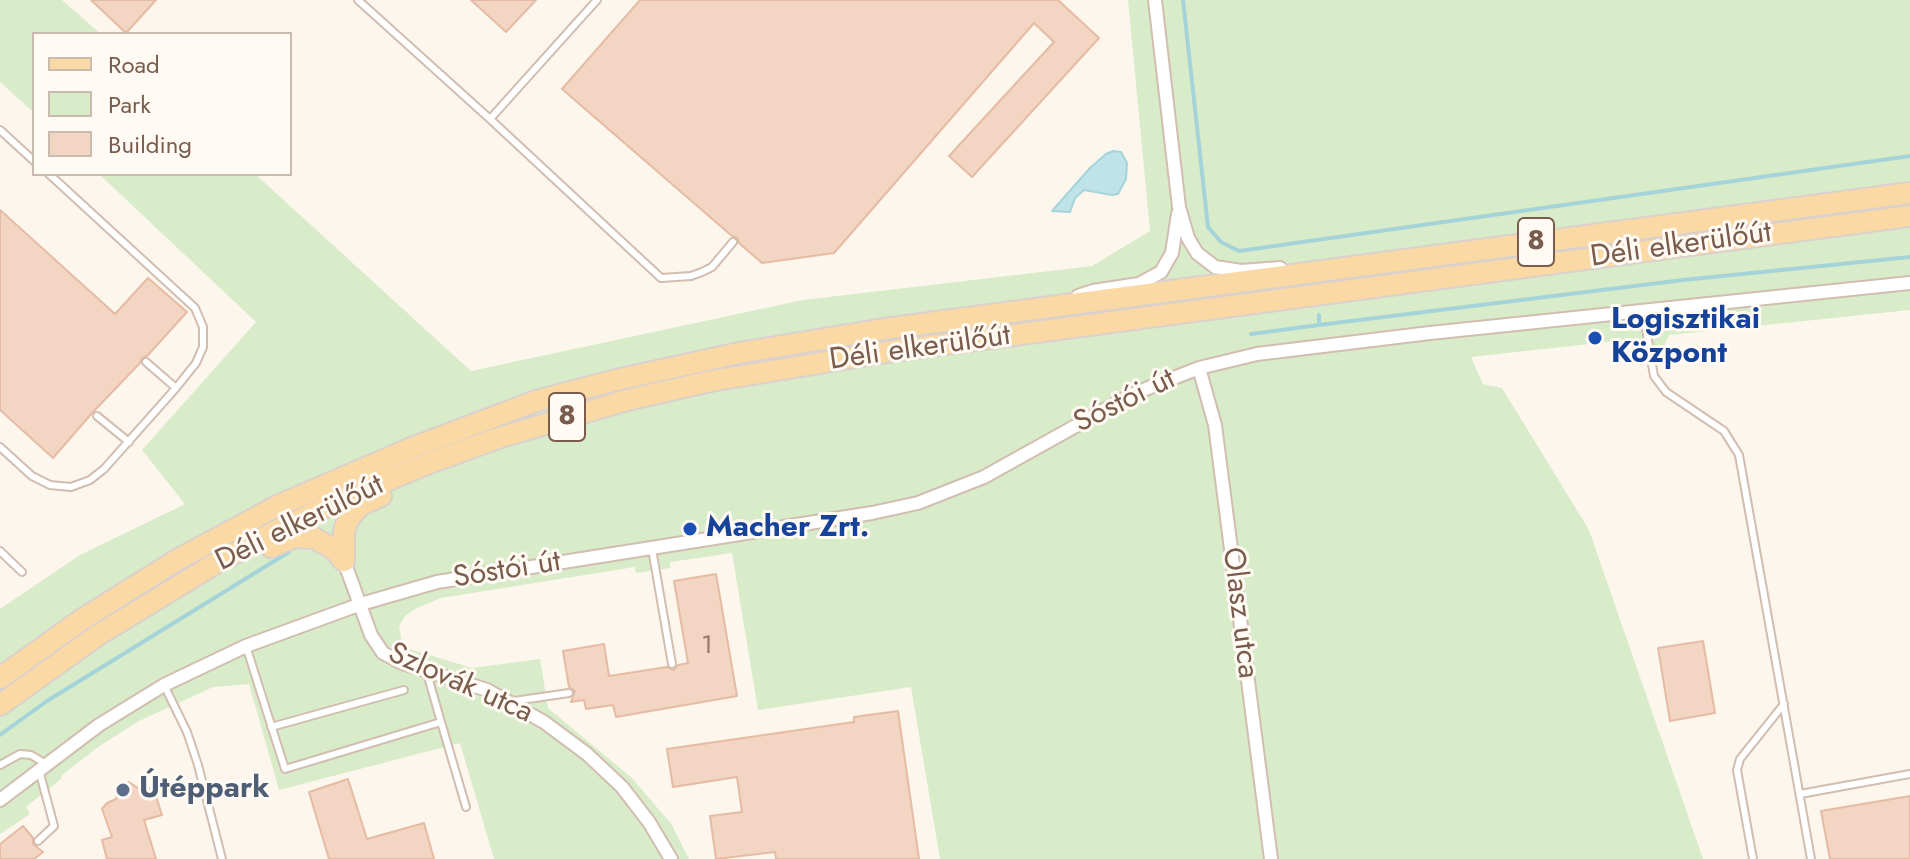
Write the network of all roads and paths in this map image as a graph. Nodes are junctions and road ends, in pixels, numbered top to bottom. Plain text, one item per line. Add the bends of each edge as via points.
1 (358, 0) edge
2 (597, 0) edge
3 (1155, 0) edge
4 (490, 119) junction
5 (0, 130) edge
6 (32, 159) edge
7 (51, 176) edge
8 (1910, 193) edge
9 (1179, 207) junction
10 (1910, 216) edge
11 (733, 242) dead end
12 (1339, 268) junction
13 (1910, 283) edge
14 (1030, 311) junction
15 (1643, 311) junction
16 (146, 362) dead end
17 (1199, 368) junction
18 (176, 388) junction
19 (97, 416) dead end
20 (129, 442) junction
21 (0, 447) edge
22 (432, 462) junction
23 (652, 547) junction
24 (0, 551) edge
25 (344, 561) junction
26 (213, 565) junction
27 (22, 572) dead end
28 (361, 604) junction
29 (246, 646) junction
30 (672, 664) dead end
31 (426, 670) junction
32 (0, 678) edge
33 (164, 685) junction
34 (404, 690) dead end
35 (569, 693) dead end
36 (510, 702) junction
37 (1784, 704) junction
38 (0, 705) edge
39 (441, 722) junction
40 (271, 727) junction
41 (0, 765) edge
42 (43, 767) junction
43 (1910, 774) edge
44 (1800, 794) junction
45 (0, 800) edge
46 (466, 807) dead end
47 (38, 841) dead end
48 (222, 859) edge
49 (671, 859) edge
50 (1271, 859) edge
51 (1753, 859) edge
52 (1811, 859) edge

1 - 4 lane
2 - 4 lane
3 - 9 street
4 - 11 lane via 661,278 691,276 712,267
5 - 6 lane
7 - 18 lane via 195,308 203,327 203,347
8 - 12 main road, Déli elkerülőút / 8
9 - 12 street via 1197,253 1215,267
9 - 14 street via 1172,253 1151,279
10 - 22 main road, Déli elkerülőút / 8 via 916,348 711,381 566,417
12 - 14 main road, Déli elkerülőút / 8
13 - 15 street, Sóstói út
14 - 32 main road, Déli elkerülőút / 8 via 739,353 536,401 347,475 232,529 81,620
15 - 17 street, Sóstói út via 1257,354
15 - 37 lane via 1654,376 1666,392 1724,431 1739,455
16 - 18 lane
17 - 23 street, Sóstói út via 1133,394 984,477 918,503
17 - 50 street, Olasz utca via 1215,425
18 - 20 lane
19 - 20 lane
20 - 21 lane via 90,480 60,487 32,476
22 - 25 main road via 411,483 353,512 344,531
22 - 26 main road, Déli elkerülőút / 8 via 340,500
23 - 28 street, Sóstói út via 437,582
23 - 30 lane
24 - 27 lane
25 - 26 main road via 323,541 294,537 247,559
25 - 28 street, Szlovák utca
26 - 38 main road, Déli elkerülőút / 8 via 98,635
28 - 29 street
28 - 31 street, Szlovák utca via 379,649
29 - 33 street
29 - 40 lane
31 - 36 street, Szlovák utca
31 - 39 lane
33 - 42 street
33 - 48 lane via 198,765
34 - 40 lane
35 - 36 lane
36 - 49 street, Szlovák utca via 587,754 622,787
37 - 44 lane
37 - 51 lane via 1737,770
39 - 40 lane via 285,769
39 - 46 lane
41 - 42 lane via 20,754 31,755
42 - 45 street
42 - 47 lane via 54,826
43 - 44 lane
44 - 52 lane

